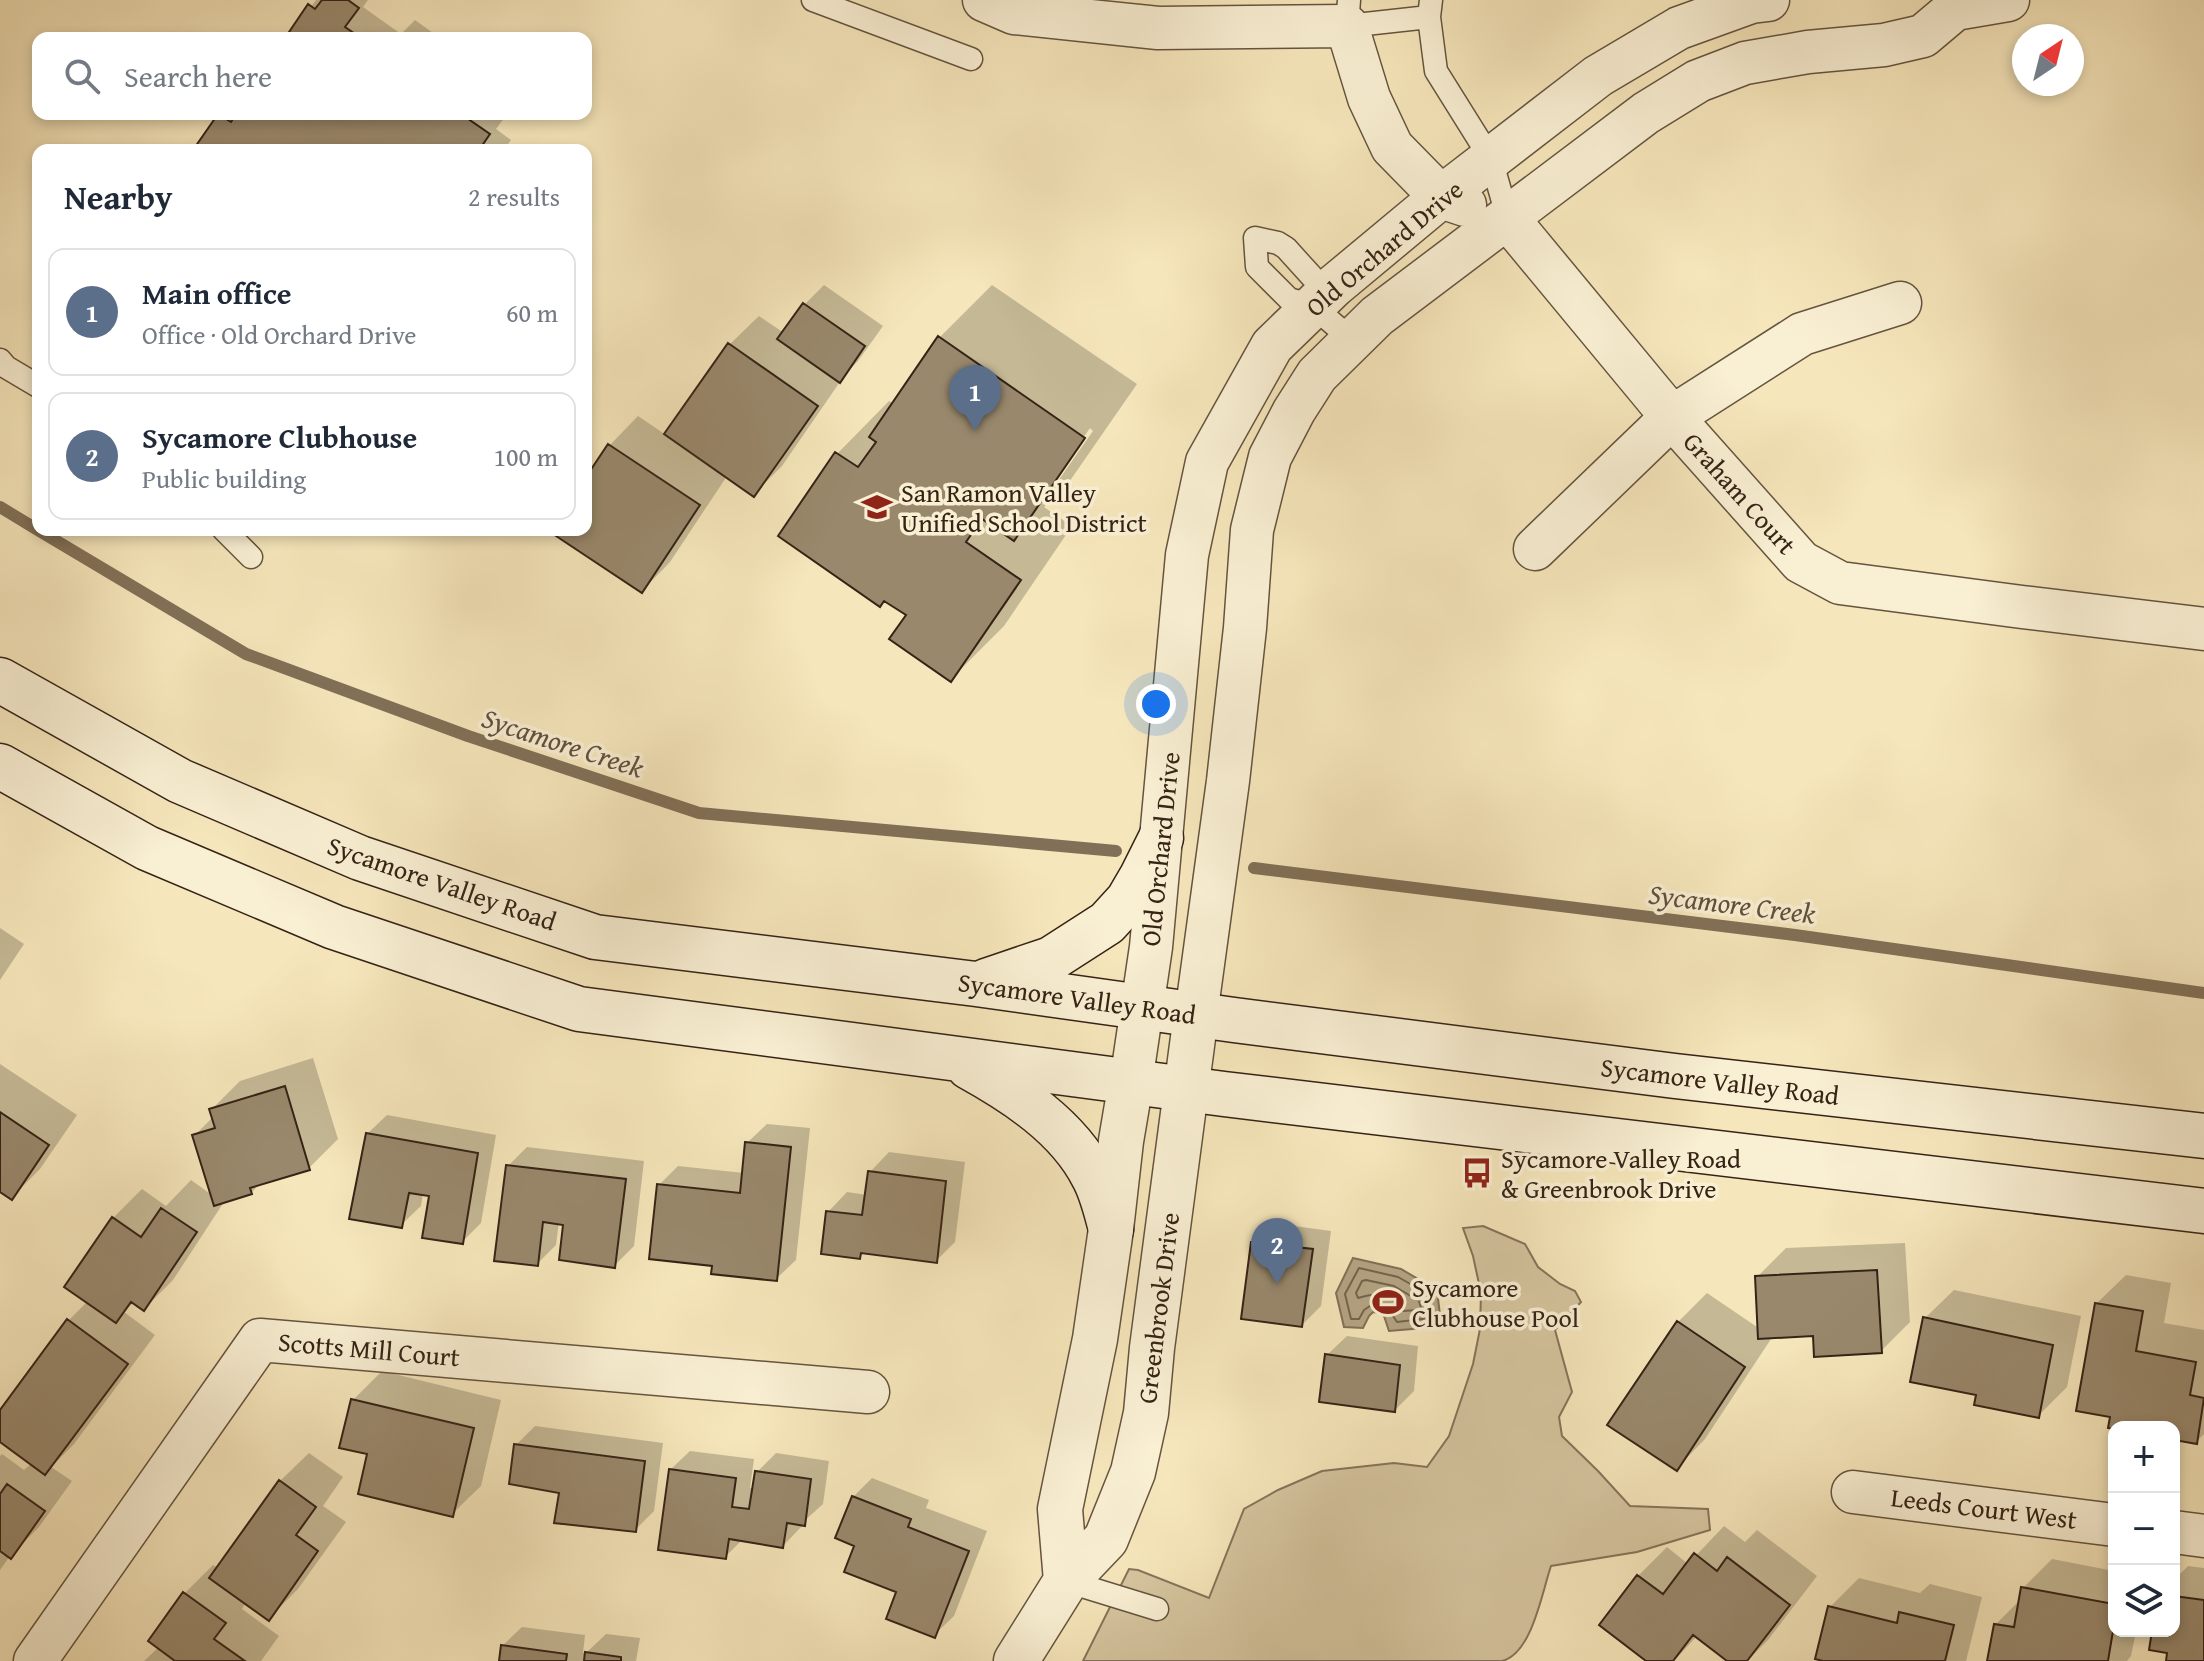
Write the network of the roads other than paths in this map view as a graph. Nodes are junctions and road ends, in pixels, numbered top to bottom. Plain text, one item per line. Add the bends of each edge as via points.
1 (813, 0) edge
2 (984, 0) edge
3 (1768, 0) edge
4 (1977, 2) edge
5 (1430, 8) edge
6 (1348, 13) edge
7 (971, 59) dead end
8 (1491, 159) junction
9 (1441, 197) junction
10 (1508, 219) junction
11 (1900, 303) dead end
12 (1313, 306) junction
13 (1353, 341) junction
14 (0, 360) edge
15 (32, 382) edge
16 (1672, 417) junction
17 (230, 536) edge
18 (1535, 549) dead end
19 (251, 557) dead end
20 (2204, 629) edge
21 (0, 680) edge
22 (0, 766) edge
23 (1161, 838) junction
24 (976, 984) junction
25 (1142, 1007) junction
26 (1196, 1015) junction
27 (953, 1058) junction
28 (1131, 1082) junction
29 (1186, 1089) junction
30 (2204, 1136) edge
31 (2204, 1211) edge
32 (1111, 1229) junction
33 (868, 1392) dead end
34 (1853, 1492) dead end
35 (2108, 1524) edge
36 (2180, 1533) edge
37 (2204, 1536) edge
38 (1066, 1581) junction
39 (1157, 1609) dead end
40 (35, 1661) edge
41 (1016, 1661) edge

1 - 7 lane
2 - 6 street via 1014,13 1158,28
3 - 8 street, Old Orchard Drive via 1679,28 1598,76
4 - 10 street, Old Orchard Drive via 1923,36 1745,63 1698,81 1646,113
5 - 6 lane
5 - 8 lane, Old Orchard Drive via 1436,71
6 - 9 street via 1369,98 1392,147
8 - 9 street, Old Orchard Drive
8 - 10 lane, Old Orchard Drive
9 - 10 street
9 - 12 street, Old Orchard Drive
10 - 13 street, Old Orchard Drive via 1377,316
10 - 16 street, Graham Court
11 - 16 street via 1802,334
12 - 13 lane
12 - 23 street, Old Orchard Drive via 1272,346 1207,462 1187,555
13 - 26 street, Old Orchard Drive via 1317,375 1294,411 1270,457 1252,530 1228,781
14 - 15 lane
16 - 18 street
16 - 20 street, Graham Court via 1801,562 1840,583
17 - 19 lane
21 - 24 main road, Sycamore Valley Road via 194,787 360,858 595,937
22 - 27 main road via 147,848 305,915 579,1009
23 - 24 main road via 1128,900 1107,923 1051,959
23 - 25 street, Old Orchard Drive
24 - 25 main road, Sycamore Valley Road
25 - 26 main road, Sycamore Valley Road
25 - 28 street, Old Orchard Drive
26 - 29 main road, Greenbrook Drive
26 - 30 main road, Sycamore Valley Road
27 - 28 main road
27 - 32 main road via 1003,1086 1078,1150 1095,1178
28 - 29 main road
28 - 32 main road
29 - 31 main road
29 - 38 main road, Greenbrook Drive via 1146,1413 1133,1472 1106,1539
32 - 38 main road via 1060,1509
33 - 40 street, Scotts Mill Court via 260,1340
34 - 35 street, Leeds Court West
36 - 37 street
38 - 39 lane
38 - 41 main road, Greenbrook Drive

